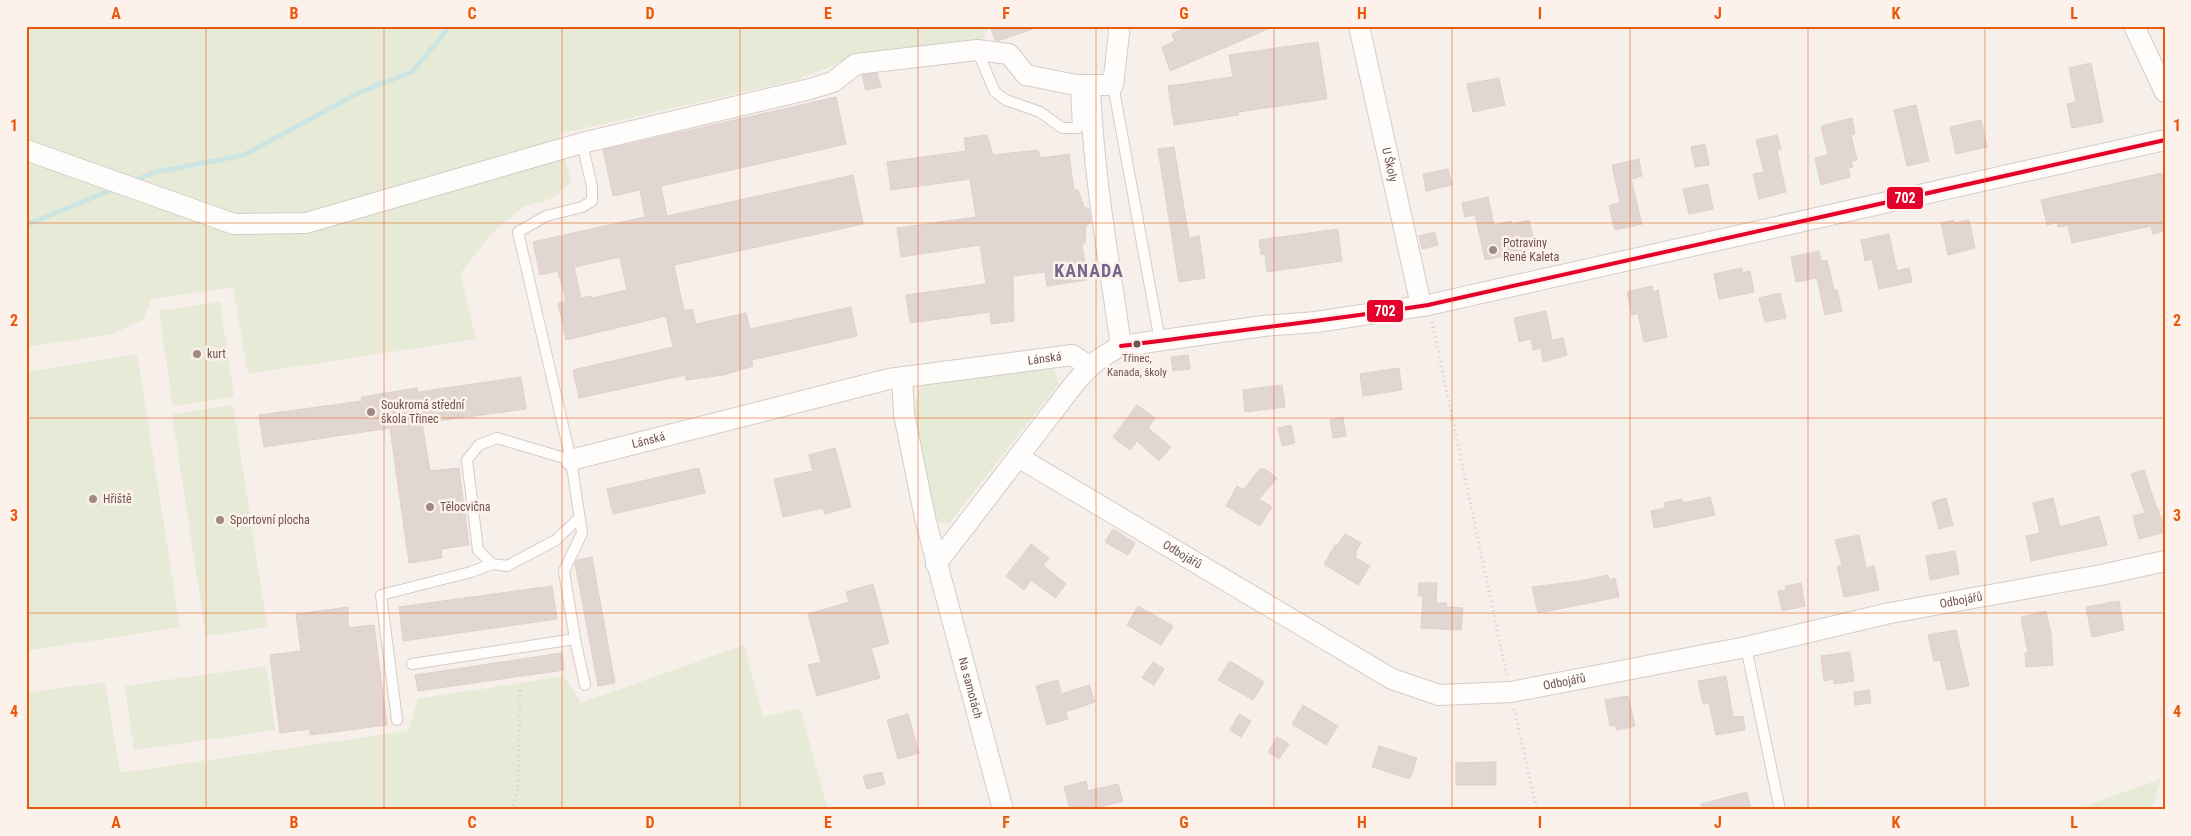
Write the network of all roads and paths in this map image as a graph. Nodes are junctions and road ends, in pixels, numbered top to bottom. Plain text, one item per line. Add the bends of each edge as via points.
1 (1118, 26) edge
2 (1360, 26) edge
3 (2134, 26) edge
4 (977, 50) junction
5 (1083, 85) junction
6 (1113, 85) junction
7 (2165, 92) edge
8 (2165, 140) edge
9 (582, 143) junction
10 (26, 150) edge
11 (1425, 305) junction
12 (1160, 341) junction
13 (1121, 346) junction
14 (1090, 366) junction
15 (902, 378) junction
16 (1018, 457) junction
17 (571, 460) junction
18 (579, 518) junction
19 (2165, 561) edge
20 (492, 564) junction
21 (936, 564) junction
22 (575, 638) junction
23 (1746, 647) junction
24 (412, 664) dead end
25 (585, 685) dead end
26 (520, 690) dead end
27 (1511, 692) junction
28 (397, 720) dead end
29 (511, 810) edge
30 (1004, 810) edge
31 (1537, 810) edge
32 (1780, 810) edge

1 - 6 street
2 - 11 street, U Školy
3 - 7 street
4 - 5 street via 1009,54 1026,75
4 - 5 lane via 995,92 1006,100 1040,112 1062,128 1078,128
4 - 9 street via 856,64 833,82 810,90
5 - 6 street
5 - 13 street via 1091,118
6 - 12 lane
8 - 11 street
9 - 10 street via 306,223 261,224 234,224
9 - 17 lane via 592,201 582,207 546,216 518,232
11 - 12 street
11 - 27 path
12 - 13 street
13 - 14 street
14 - 15 street, Lánská via 1072,355
14 - 16 street
15 - 17 street, Lánská
15 - 21 street, Na samotách via 904,414
16 - 21 street
16 - 27 street, Odbojářů via 1392,680 1439,695
17 - 18 lane
17 - 20 lane via 497,438 478,445 467,460 478,550
18 - 20 lane via 556,540 516,562 507,566
18 - 22 lane via 582,533 564,571
19 - 23 street, Odbojářů via 1890,613
20 - 28 lane via 381,595
21 - 30 street, Na samotách
22 - 24 lane
22 - 25 lane
23 - 27 street, Odbojářů
23 - 32 lane
26 - 29 path via 518,789
27 - 31 path

